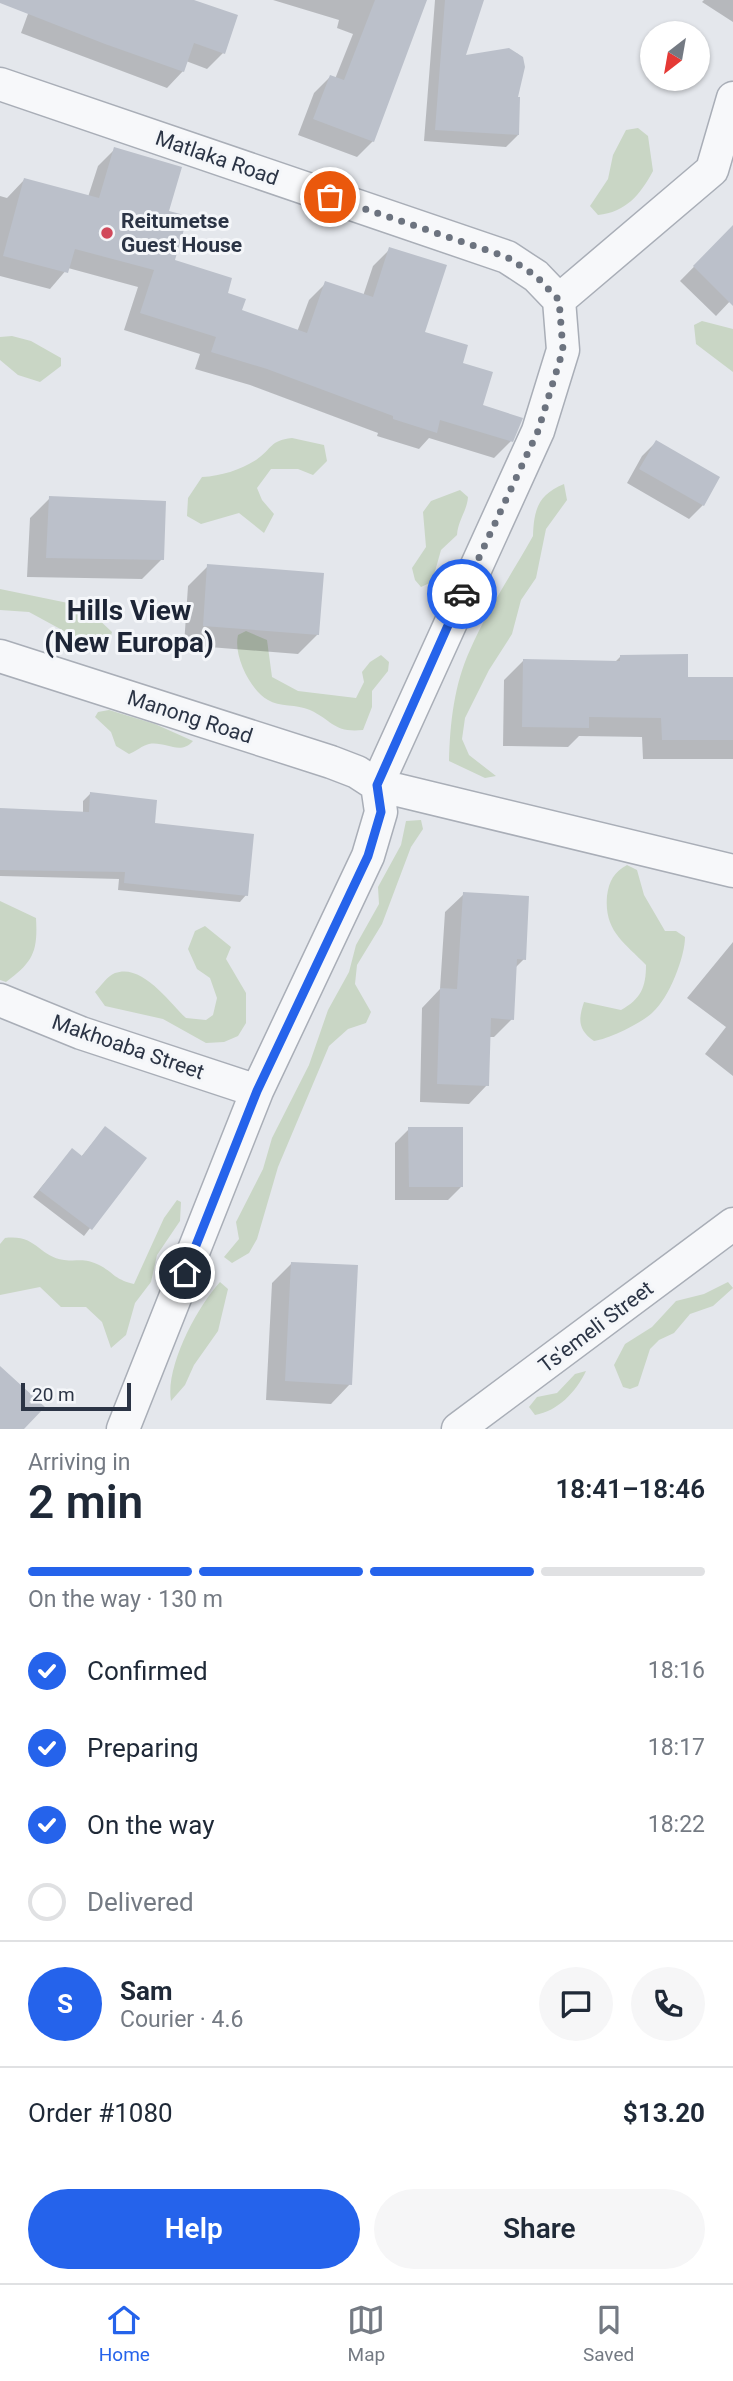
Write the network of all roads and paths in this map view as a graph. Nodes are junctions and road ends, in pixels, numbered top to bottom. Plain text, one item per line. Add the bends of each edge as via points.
1 (0, 84) edge
2 (733, 98) edge
3 (559, 300) junction
4 (0, 656) edge
5 (377, 785) junction
6 (733, 870) edge
7 (0, 1000) edge
8 (257, 1091) junction
9 (733, 1224) edge
10 (123, 1429) edge
11 (458, 1429) edge

1 - 3 street, Matlaka Road via 507,257 536,276
2 - 3 street via 712,170
3 - 5 street via 563,350 538,431
4 - 5 street, Manong Road via 331,762
5 - 6 street, Manong Road
5 - 8 street via 381,812 368,856
7 - 8 street, Makhoaba Street via 81,1033
8 - 10 street
9 - 11 street, Ts'emeli Street

